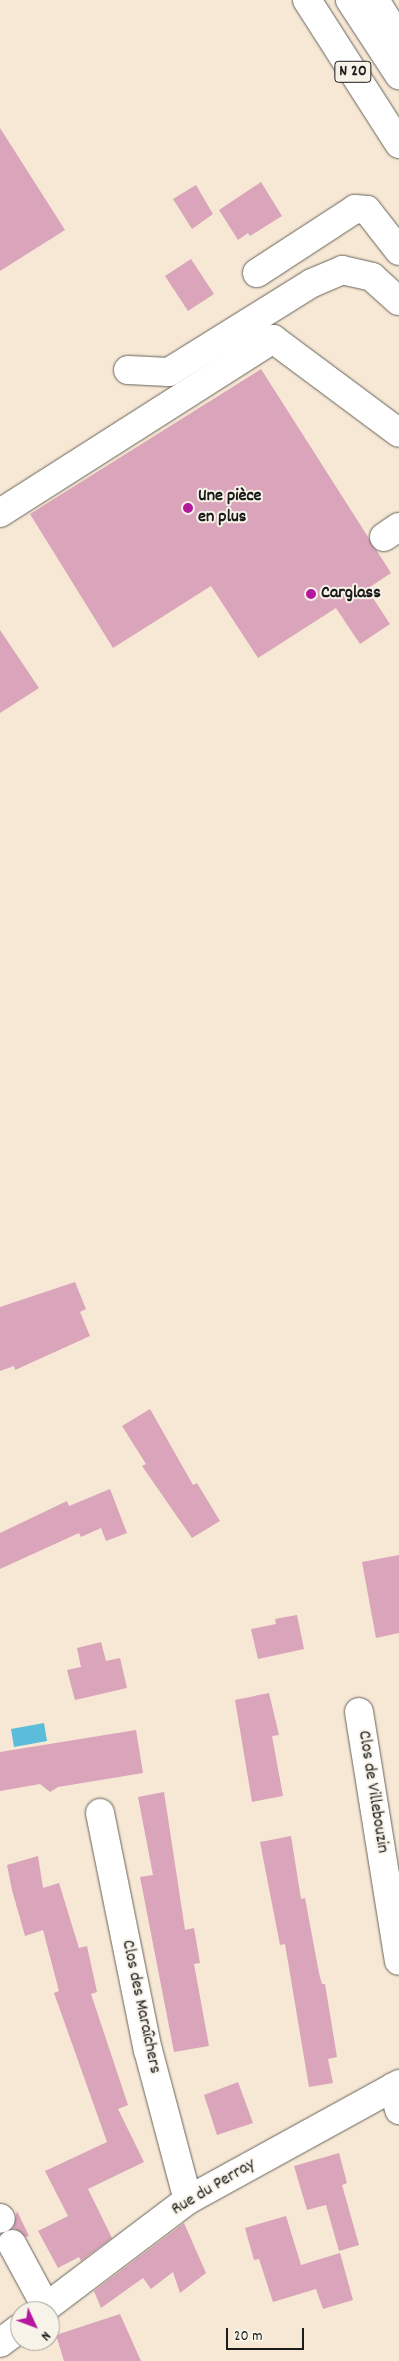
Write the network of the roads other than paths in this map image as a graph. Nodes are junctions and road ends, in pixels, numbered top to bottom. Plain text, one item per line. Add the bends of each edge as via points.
1 (307, 0) edge
2 (350, 0) edge
3 (375, 0) edge
4 (399, 39) edge
5 (399, 75) edge
6 (399, 144) edge
7 (399, 251) edge
8 (257, 273) dead end
9 (399, 301) edge
10 (128, 370) dead end
11 (399, 433) edge
12 (0, 513) edge
13 (359, 1712) dead end
14 (100, 1813) dead end
15 (399, 1962) edge
16 (397, 2094) edge
17 (188, 2200) junction
18 (12, 2244) dead end
19 (40, 2301) edge
20 (55, 2301) edge

1 - 6 street, N 20
2 - 5 street, N 20
3 - 4 street
7 - 8 street via 366,210 355,209
9 - 10 street via 372,277 342,270 312,283 169,372
11 - 12 street via 273,339
13 - 15 street, Clos de Villebouzin
14 - 17 street, Clos des Maraîchers via 148,2050
16 - 17 street, Rue du Perray
17 - 20 street, Rue du Perray
18 - 19 street

